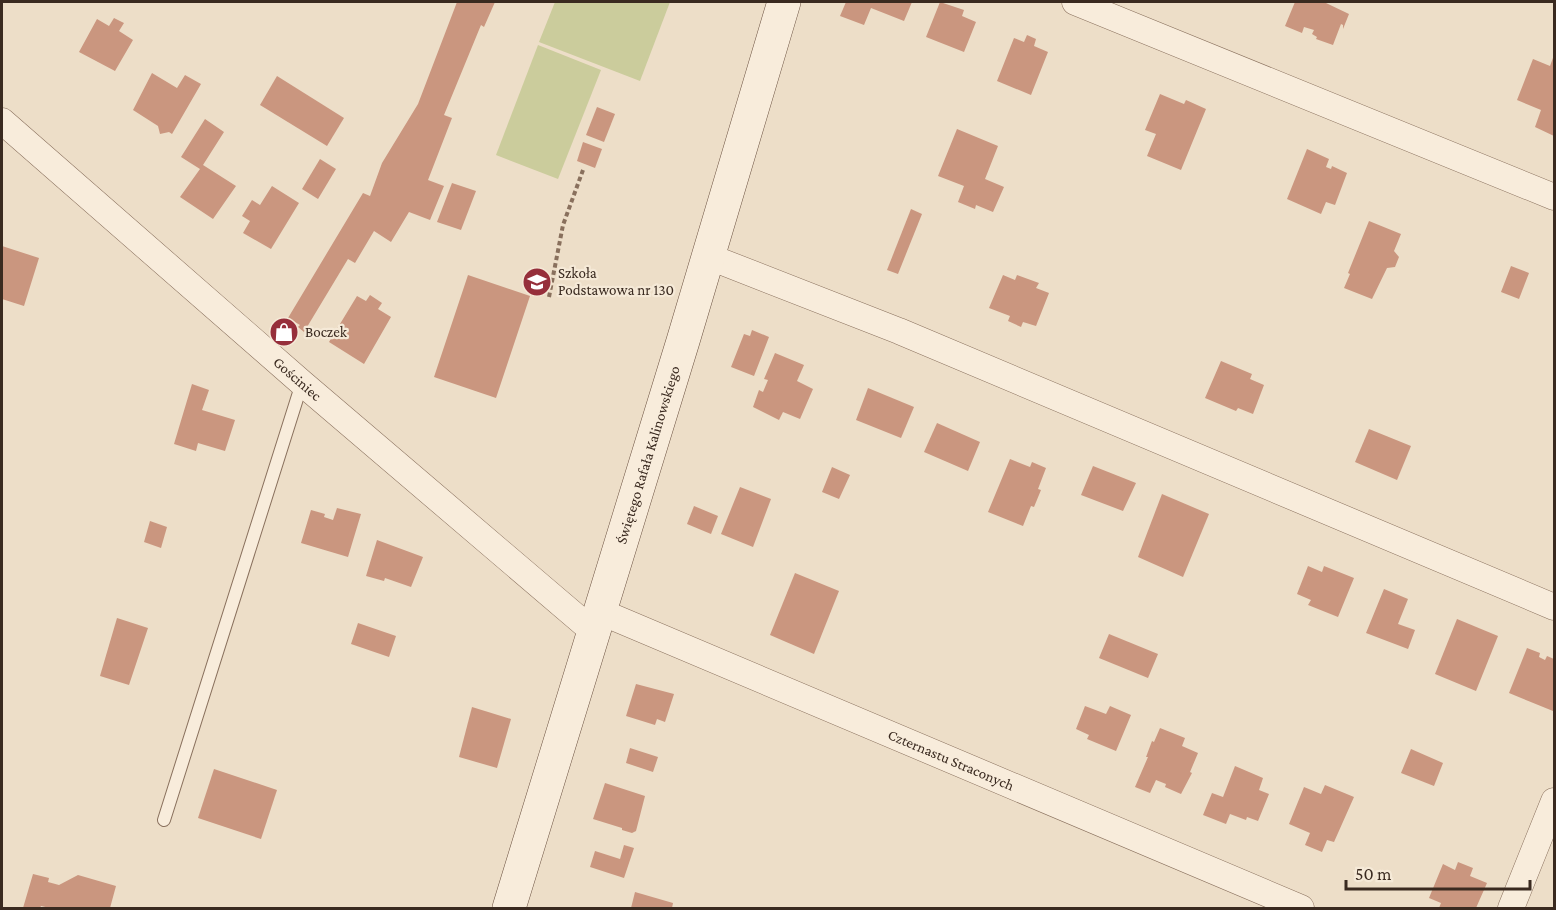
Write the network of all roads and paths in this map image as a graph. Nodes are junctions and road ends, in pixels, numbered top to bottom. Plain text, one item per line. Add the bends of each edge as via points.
1 (784, 2) edge
2 (1075, 2) edge
3 (2, 121) edge
4 (583, 170) dead end
5 (1554, 197) edge
6 (707, 256) junction
7 (549, 297) dead end
8 (302, 383) junction
9 (1554, 608) edge
10 (598, 622) junction
11 (1554, 801) edge
12 (164, 820) dead end
13 (509, 909) edge
14 (1301, 909) edge
15 (1511, 909) edge

1 - 6 street, Świętego Rafała Kalinowskiego
2 - 5 street
3 - 8 street, Gościniec
4 - 7 path via 563,225
6 - 9 street via 899,331
6 - 10 street, Świętego Rafała Kalinowskiego
8 - 10 street, Gościniec
8 - 12 lane
10 - 13 street, Świętego Rafała Kalinowskiego
10 - 14 street, Czternastu Straconych
11 - 15 street

